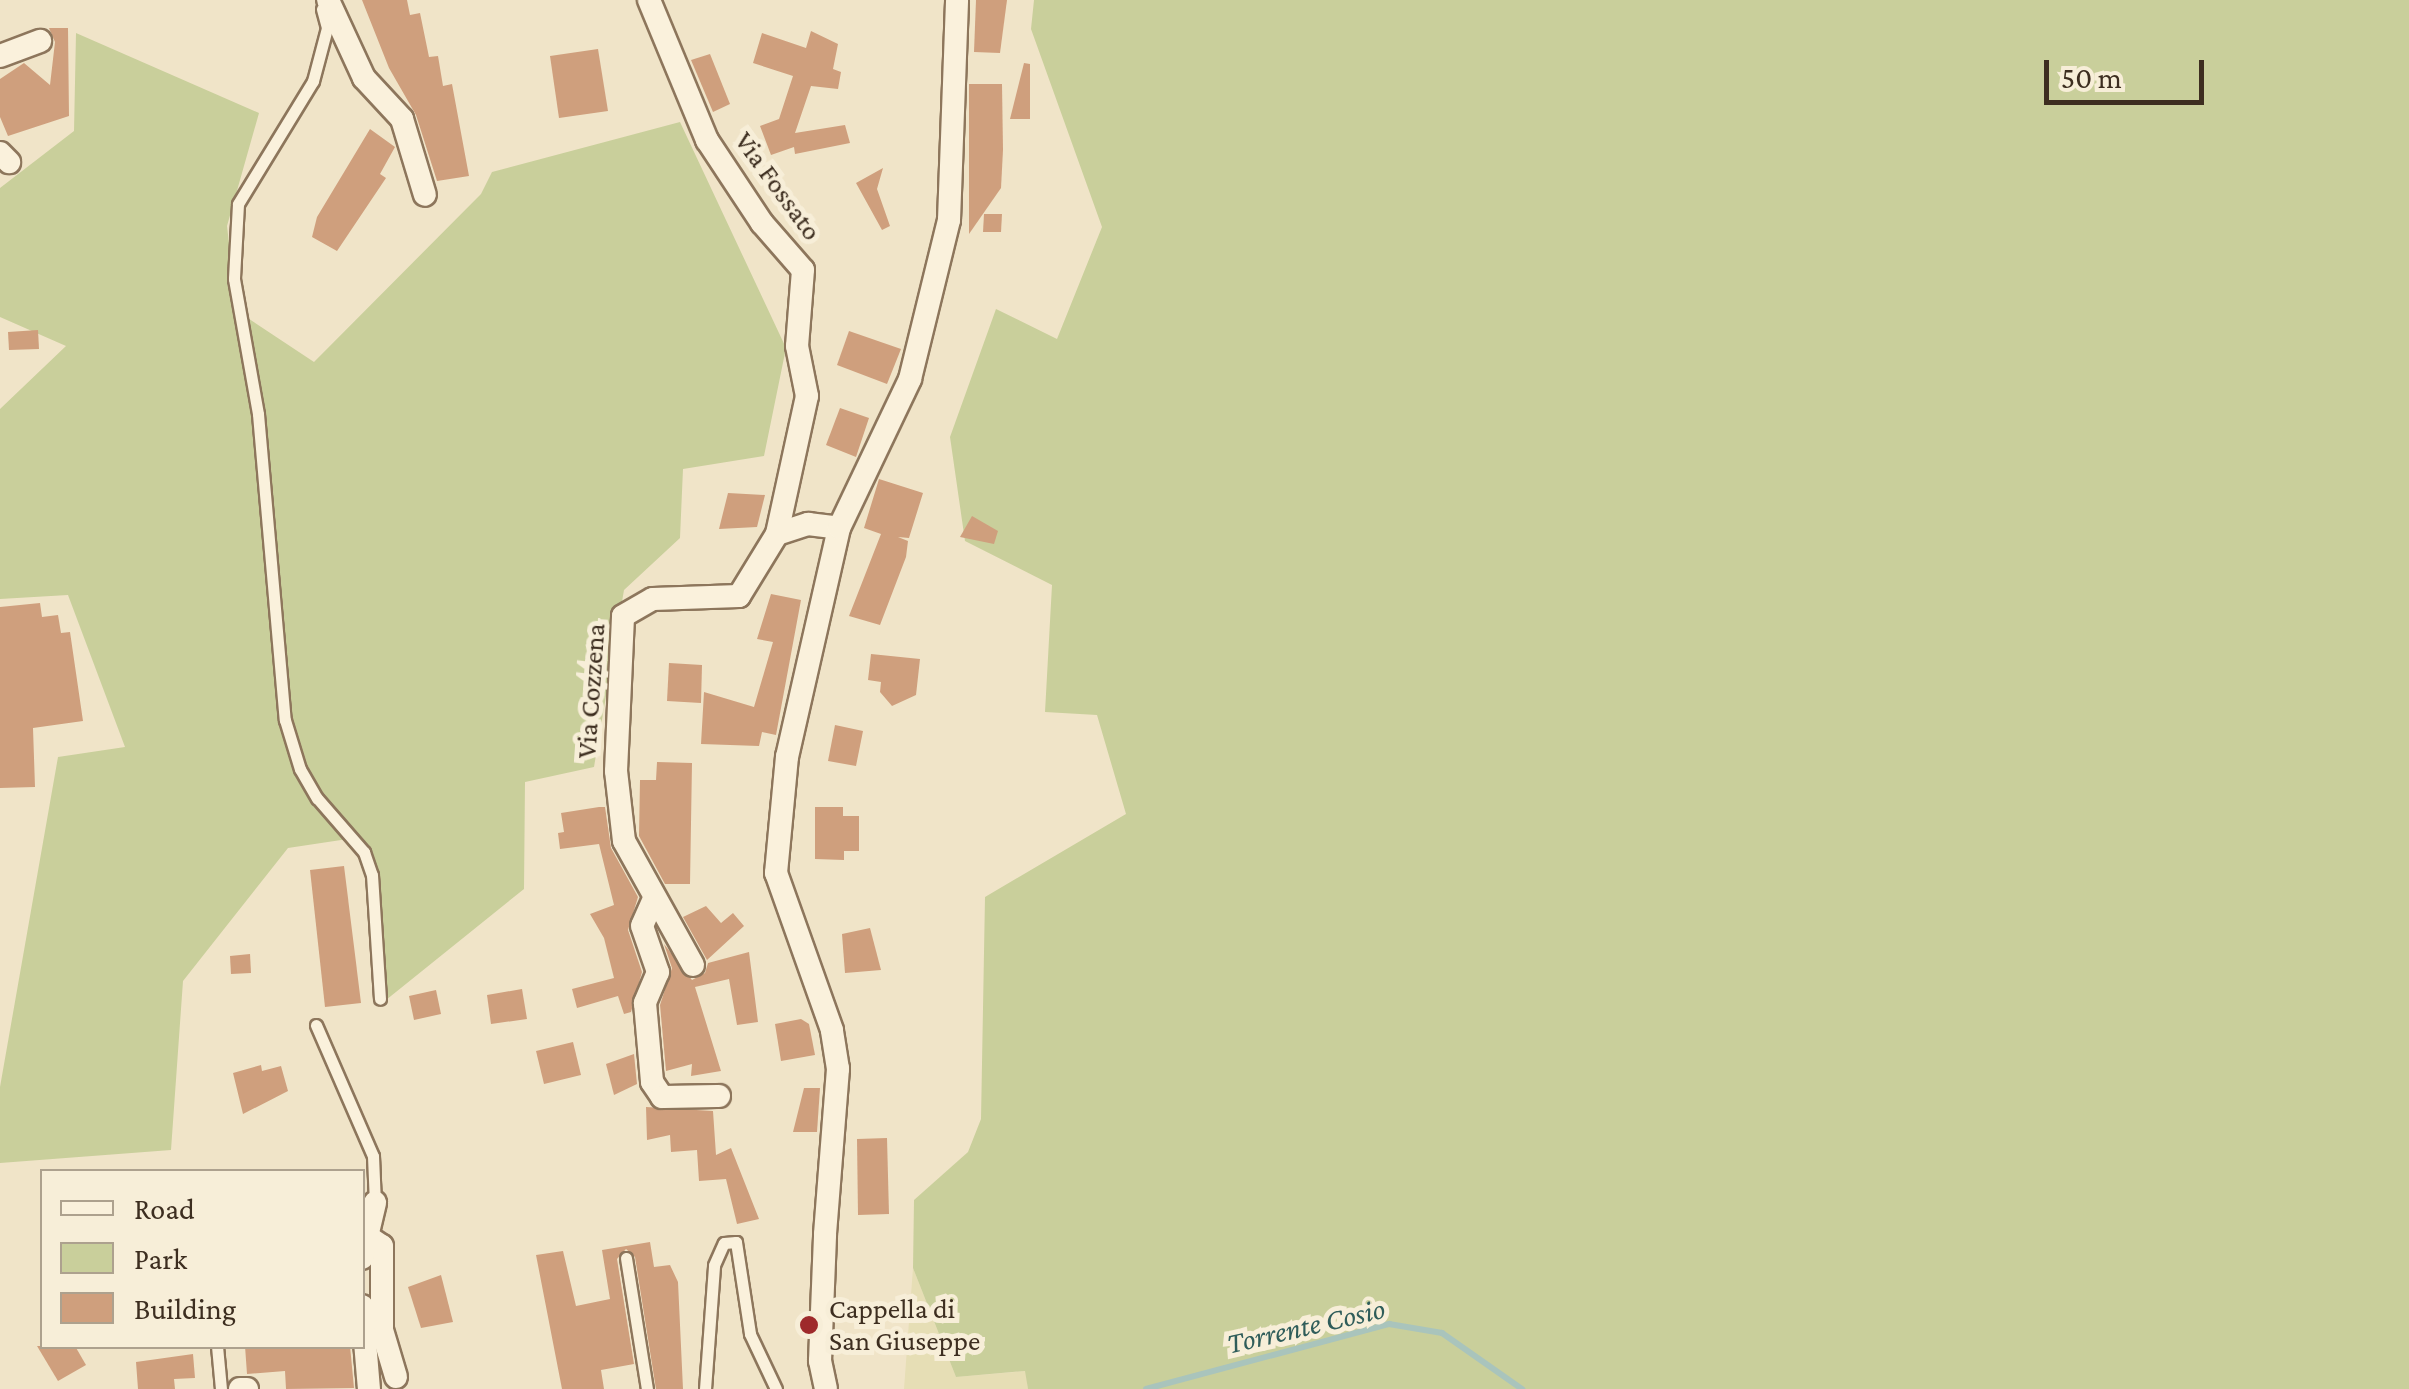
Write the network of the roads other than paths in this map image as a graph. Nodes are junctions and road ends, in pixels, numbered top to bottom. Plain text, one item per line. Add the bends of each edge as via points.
1 (320, 0) edge
2 (328, 0) edge
3 (650, 0) edge
4 (956, 0) edge
5 (40, 42) dead end
6 (0, 56) edge
7 (425, 195) dead end
8 (839, 528) junction
9 (777, 534) junction
10 (653, 901) junction
11 (693, 965) dead end
12 (380, 999) dead end
13 (316, 1024) dead end
14 (719, 1096) dead end
15 (376, 1204) joint
16 (366, 1248) edge
17 (626, 1258) dead end
18 (365, 1337) edge
19 (217, 1349) edge
20 (396, 1377) dead end
21 (221, 1389) edge
22 (370, 1389) edge
23 (647, 1389) edge
24 (705, 1389) edge
25 (776, 1389) edge
26 (826, 1389) edge

1 - 12 lane via 327,28 313,81 238,204 234,279 258,414 285,720 300,770 364,852 372,875
2 - 7 street via 364,78 402,119
3 - 9 street, Via Fossato via 708,140 762,223 803,270 796,346 807,396
4 - 8 street via 948,220 922,346
5 - 6 street
8 - 9 street via 808,524
8 - 26 street via 787,756 776,873 832,1030 838,1069 824,1234 820,1361
9 - 10 street, Via Cozzena via 740,596 654,599 623,616 616,792 624,841
10 - 11 street
10 - 14 street via 642,926 658,972 645,1003 652,1082 662,1097
13 - 15 lane via 373,1156
15 - 16 street
16 - 20 street via 382,1246 382,1330
17 - 23 lane
18 - 22 street
19 - 21 lane
24 - 25 lane via 714,1265 724,1243 736,1242 750,1334

